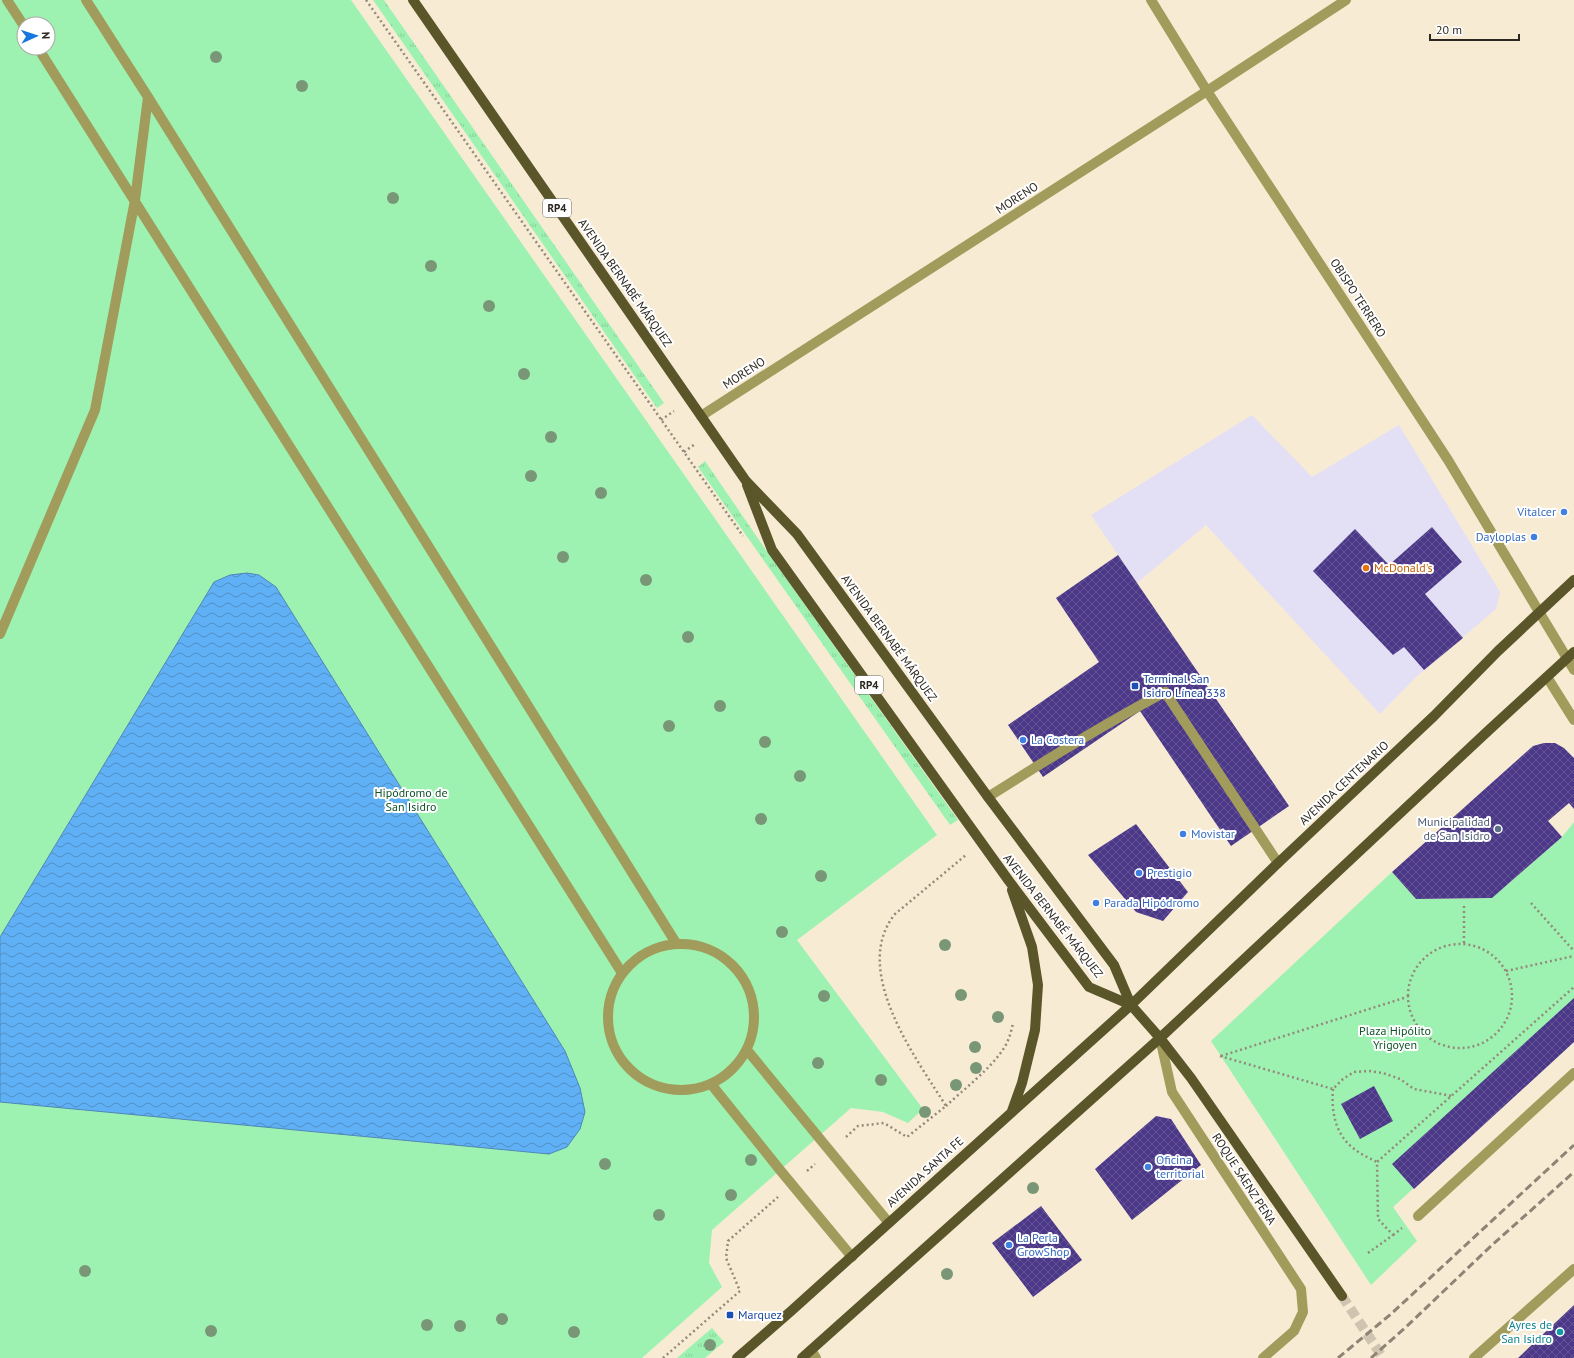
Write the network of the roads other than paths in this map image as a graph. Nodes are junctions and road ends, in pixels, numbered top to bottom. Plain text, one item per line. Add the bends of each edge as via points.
1 (7, 0) edge
2 (86, 0) edge
3 (414, 0) edge
4 (1151, 0) edge
5 (1346, 0) edge
6 (17, 16) edge
7 (43, 56) edge
8 (1207, 91) junction
9 (148, 97) junction
10 (135, 200) junction
11 (701, 416) junction
12 (746, 481) junction
13 (1574, 580) edge
14 (1538, 613) junction
15 (0, 634) edge
16 (1570, 656) edge
17 (1574, 670) edge
18 (1547, 677) junction
19 (1574, 720) edge
20 (988, 797) junction
21 (1278, 863) junction
22 (1009, 881) junction
23 (676, 943) junction
24 (622, 973) junction
25 (1131, 1005) junction
26 (1160, 1038) junction
27 (747, 1050) junction
28 (1574, 1073) edge
29 (711, 1084) junction
30 (1011, 1113) junction
31 (1418, 1216) dead end
32 (889, 1222) junction
33 (852, 1257) junction
34 (1574, 1269) edge
35 (1342, 1296) tunnel mouth
36 (814, 1354) edge
37 (737, 1358) edge
38 (802, 1358) edge
39 (1263, 1358) edge
40 (1474, 1358) edge

1 - 6 street
2 - 9 street
3 - 11 main road, AVENIDA BERNABÉ MÁRQUEZ / RP4
4 - 8 street, OBISPO TERRERO
5 - 8 street, MORENO
7 - 10 street
8 - 11 street, MORENO
8 - 14 street, OBISPO TERRERO via 1448,460
9 - 10 street
9 - 23 street
10 - 15 street via 96,410
10 - 24 street
11 - 12 main road, AVENIDA BERNABÉ MÁRQUEZ / RP4
12 - 20 main road, AVENIDA BERNABÉ MÁRQUEZ / RP4 via 797,534
12 - 22 main road, AVENIDA BERNABÉ MÁRQUEZ / RP4 via 772,550
13 - 14 main road, AVENIDA CENTENARIO
14 - 16 street, OBISPO TERRERO
14 - 21 main road, AVENIDA CENTENARIO via 1434,716
16 - 17 street, OBISPO TERRERO
16 - 18 main road
18 - 19 street
18 - 26 main road
20 - 21 street via 1100,728 1165,692
20 - 25 main road, AVENIDA BERNABÉ MÁRQUEZ / RP4 via 1114,965
21 - 25 main road, AVENIDA CENTENARIO
22 - 25 main road, AVENIDA BERNABÉ MÁRQUEZ / RP4 via 1089,987
22 - 30 main road via 1032,947 1038,985 1036,1030
23 - 24 street via 642,954
23 - 27 street via 694,944 720,954 740,972 752,996 754,1024
24 - 29 street via 610,998 608,1026 617,1052 634,1073 658,1086 685,1090
25 - 26 main road, ROQUE SÁENZ PEÑA / RP4
25 - 30 main road, AVENIDA SANTA FE
26 - 35 main road, ROQUE SÁENZ PEÑA / RP4 via 1191,1078
26 - 36 main road
26 - 39 street, ROQUE SÁENZ PEÑA via 1172,1092 1301,1289 1303,1312 1294,1331
27 - 29 street via 732,1070
27 - 32 street
28 - 31 street
29 - 33 street
30 - 32 main road, AVENIDA SANTA FE
32 - 33 main road, AVENIDA SANTA FE
33 - 37 main road, AVENIDA SANTA FE
34 - 40 street
36 - 38 main road

